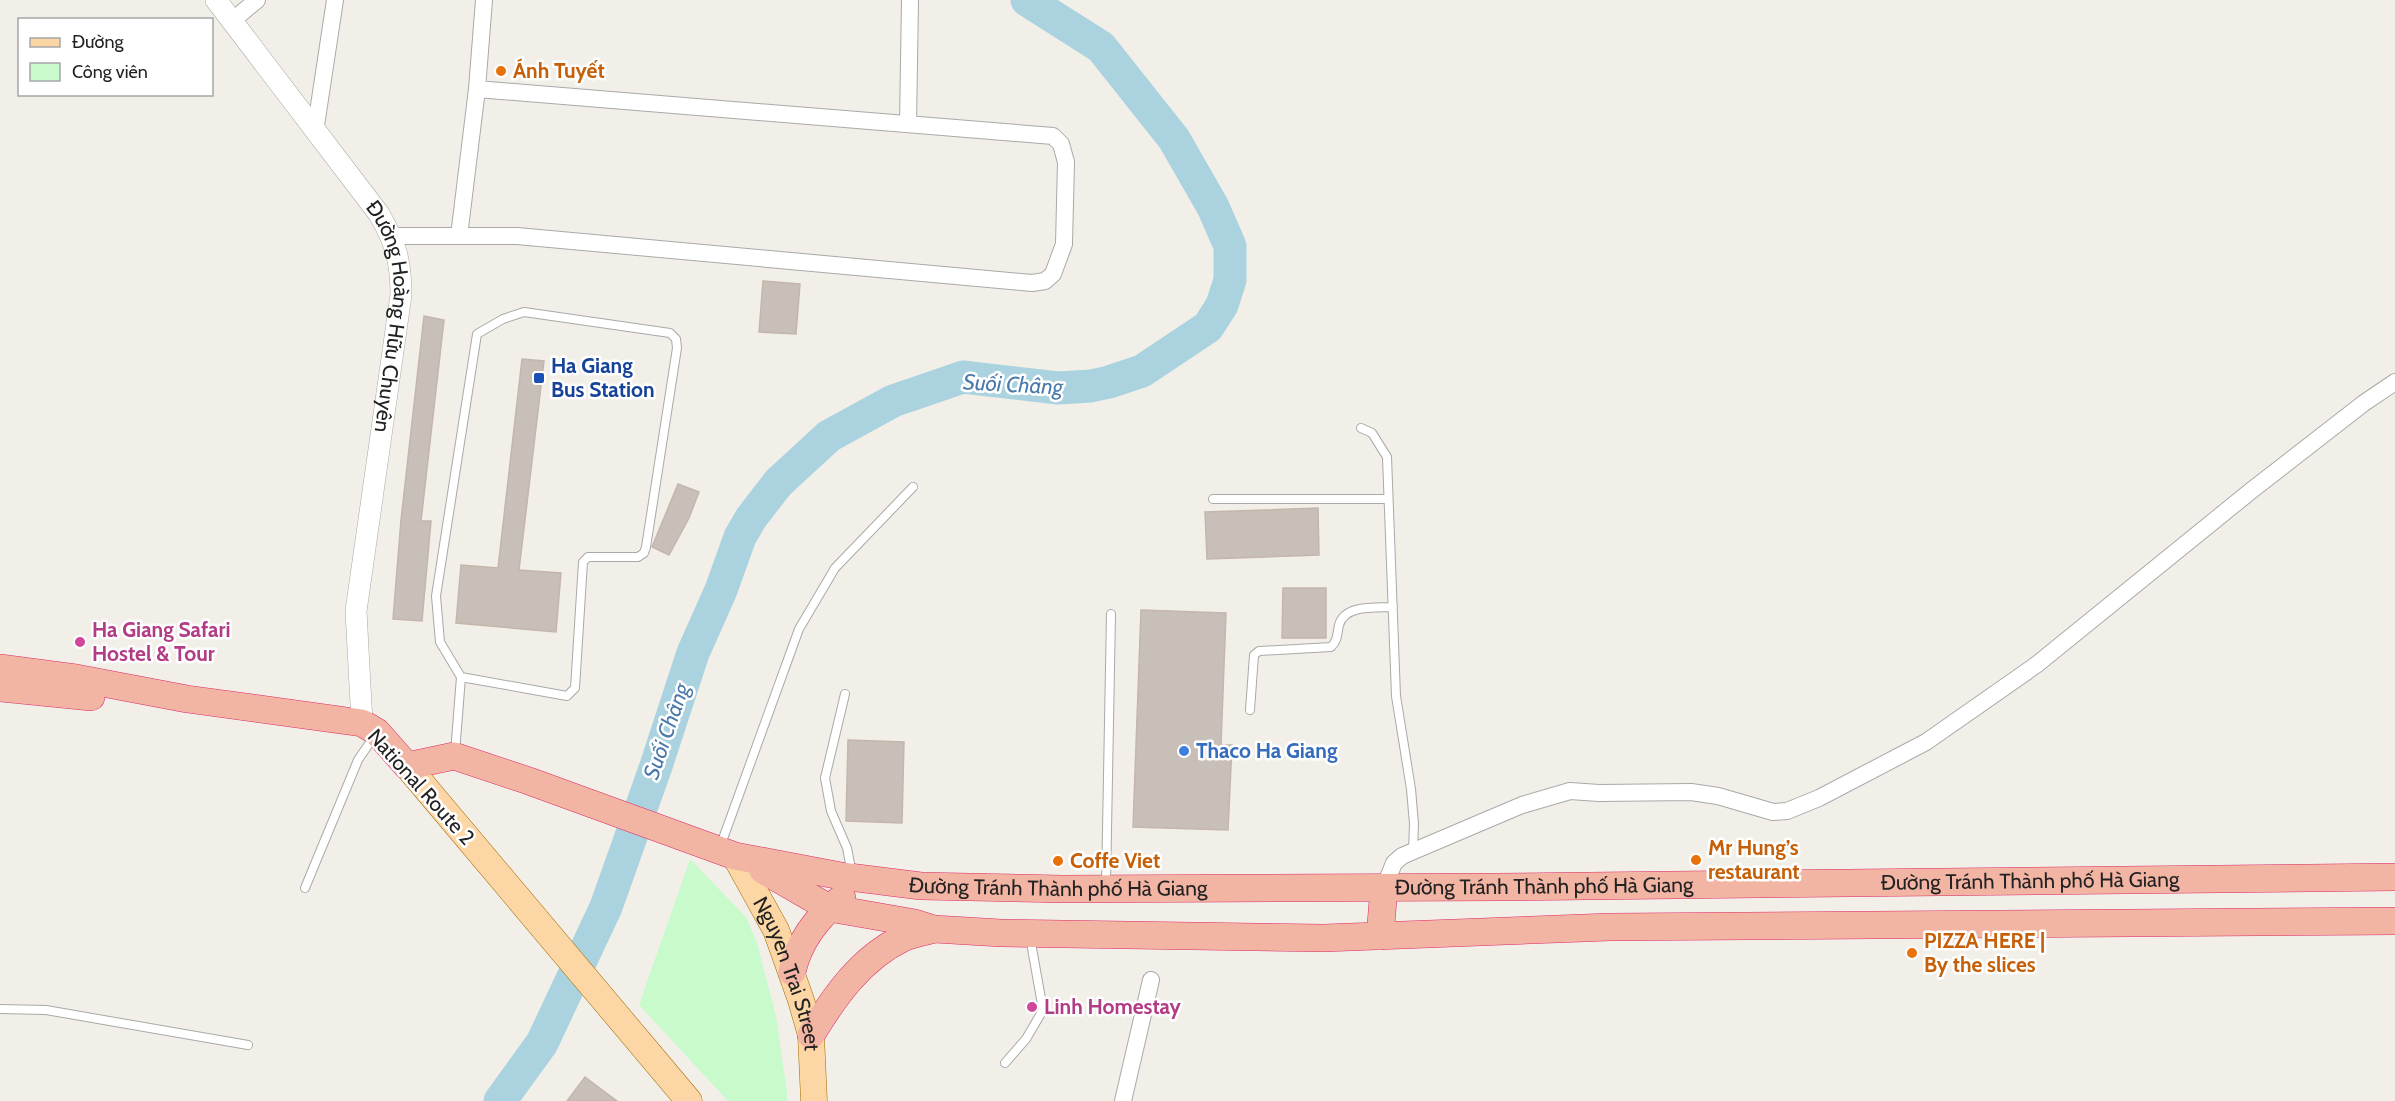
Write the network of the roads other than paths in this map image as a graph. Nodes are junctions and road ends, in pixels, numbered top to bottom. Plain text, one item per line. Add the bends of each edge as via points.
1 (216, 0) edge
2 (257, 0) edge
3 (335, 0) edge
4 (484, 0) edge
5 (910, 0) edge
6 (232, 21) junction
7 (477, 89) junction
8 (908, 124) junction
9 (315, 132) junction
10 (392, 236) junction
11 (459, 236) junction
12 (2395, 382) edge
13 (1361, 428) dead end
14 (913, 487) dead end
15 (1213, 499) dead end
16 (1388, 499) junction
17 (1393, 607) junction
18 (1111, 615) dead end
19 (0, 668) edge
20 (461, 677) junction
21 (0, 688) edge
22 (845, 694) dead end
23 (187, 699) junction
24 (1250, 710) dead end
25 (369, 728) junction
26 (454, 756) junction
27 (407, 766) junction
28 (721, 851) junction
29 (1413, 851) junction
30 (2395, 877) edge
31 (864, 880) junction
32 (2116, 881) junction
33 (305, 888) dead end
34 (1384, 888) junction
35 (1106, 889) junction
36 (830, 908) junction
37 (2395, 921) edge
38 (2116, 922) junction
39 (934, 929) junction
40 (1029, 934) junction
41 (1380, 936) junction
42 (792, 972) junction
43 (1151, 980) dead end
44 (0, 1009) edge
45 (810, 1035) junction
46 (248, 1045) dead end
47 (1005, 1063) dead end
48 (689, 1101) edge
49 (814, 1101) edge
50 (1123, 1101) edge

1 - 6 street, Đường Hoàng Hữu Chuyên
2 - 6 street
3 - 9 street
4 - 7 street
5 - 8 street
6 - 9 street, Đường Hoàng Hữu Chuyên
7 - 8 street
7 - 11 street
8 - 11 street via 1058,139 1066,162 1064,244 1053,274 1046,281 1032,283 517,236
9 - 10 street, Đường Hoàng Hữu Chuyên
10 - 11 street
10 - 25 street, Đường Hoàng Hữu Chuyên via 401,270 401,295 356,611
12 - 29 street via 2252,490 2036,665 1926,742 1819,798 1788,811 1773,812 1691,792 1570,791 1522,805
13 - 16 lane via 1372,434 1387,457
14 - 28 lane via 835,568 799,628
15 - 16 lane
16 - 17 lane
17 - 24 lane via 1353,610 1344,615 1337,642 1331,646 1258,651 1254,655
17 - 29 lane via 1396,696 1411,789
18 - 35 lane
19 - 23 highway, National Route 2
20 - 20 lane via 440,642 436,596 477,334 524,312 670,333 677,348 646,547 638,557 588,557 583,562 575,688 567,696
20 - 26 lane
21 - 23 highway, National Route 2 via 76,696
22 - 31 lane via 825,778 831,811
23 - 25 highway, National Route 2
25 - 27 highway, National Route 2
25 - 33 lane
26 - 27 highway
26 - 28 highway
27 - 48 main road, National Route 2
28 - 31 highway, Đường Tránh Thành phố Hà Giang
28 - 36 highway
28 - 42 main road, Nguyen Trai Street via 776,930
29 - 34 street via 1394,863
30 - 32 highway, Đường Tránh Thành phố Hà Giang
31 - 35 highway, Đường Tránh Thành phố Hà Giang via 921,886
31 - 36 highway
32 - 34 highway, Đường Tránh Thành phố Hà Giang
32 - 38 highway
34 - 35 highway, Đường Tránh Thành phố Hà Giang
34 - 41 highway
36 - 39 highway
36 - 42 highway via 805,938
37 - 38 highway, Đường Tránh Thành phố Hà Giang
38 - 41 highway, Đường Tránh Thành phố Hà Giang via 1610,927
39 - 40 highway, Đường Tránh Thành phố Hà Giang
39 - 45 highway via 903,938 867,962 851,977
40 - 41 highway, Đường Tránh Thành phố Hà Giang
40 - 47 lane via 1043,1010 1026,1039
42 - 45 main road, Nguyen Trai Street
43 - 50 street
44 - 46 lane via 46,1010
45 - 49 main road, Nguyen Trai Street

